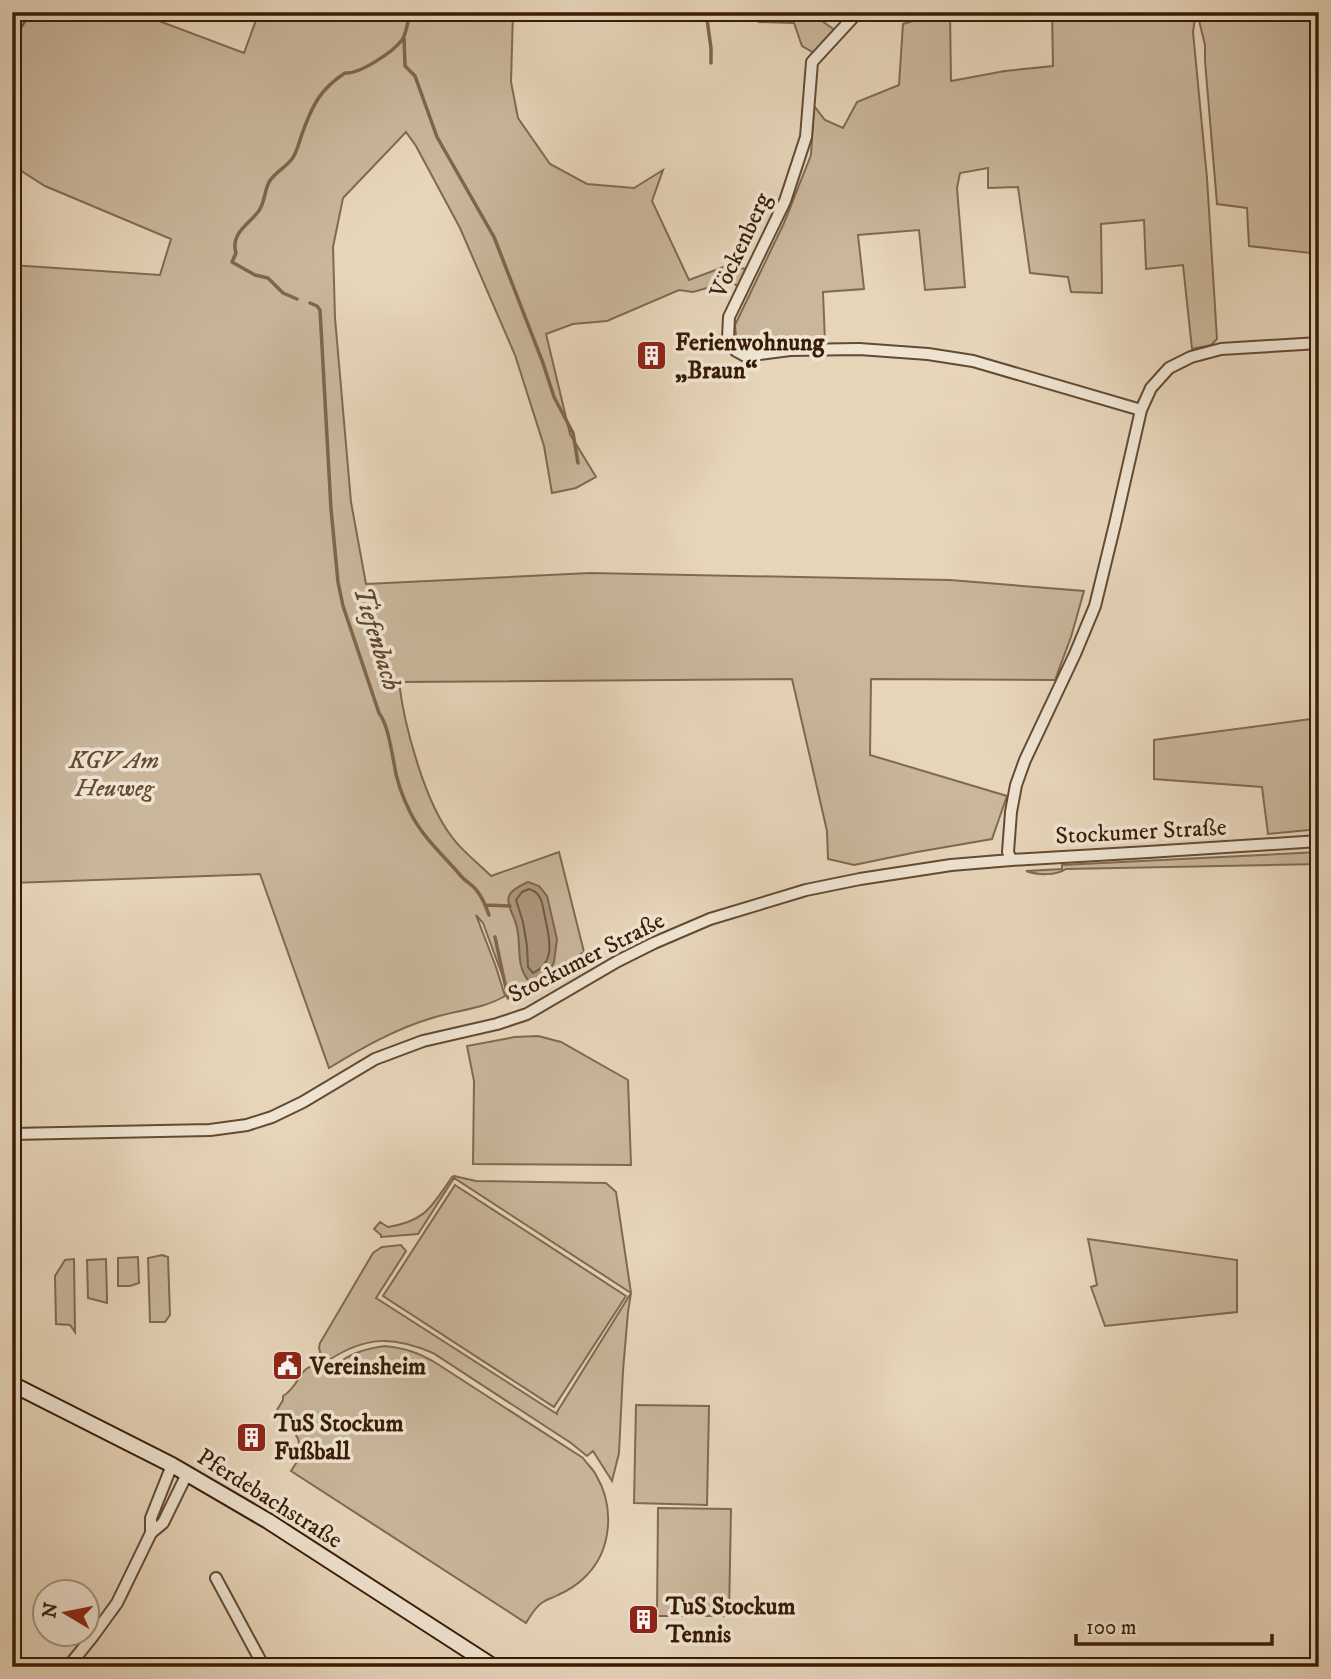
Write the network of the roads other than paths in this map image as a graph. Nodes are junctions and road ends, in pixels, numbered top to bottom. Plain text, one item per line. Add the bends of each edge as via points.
1 (24, 12) edge
2 (858, 12) edge
3 (12, 30) edge
4 (1319, 344) edge
5 (1141, 410) junction
6 (1319, 841) edge
7 (1010, 860) junction
8 (12, 1134) edge
9 (12, 1384) edge
10 (172, 1465) junction
11 (187, 1474) junction
12 (151, 1533) junction
13 (216, 1578) dead end
14 (68, 1667) edge
15 (264, 1667) edge
16 (494, 1667) edge

1 - 3 street
2 - 5 street, Vöckenberg via 812,62 806,137 785,201 729,317 729,338 736,352 745,356 859,349 928,354 974,361
4 - 5 street via 1221,349 1191,356 1169,368 1151,388
5 - 7 street via 1095,606 1016,785
6 - 7 street, Stockumer Straße
7 - 8 street, Stockumer Straße via 846,882 710,919 618,961 527,1014 423,1041 375,1059 303,1102 247,1125 210,1130
9 - 10 main road, Pferdebachstraße
10 - 11 main road, Pferdebachstraße
10 - 12 street via 151,1518
11 - 12 street via 163,1523
11 - 16 main road, Pferdebachstraße
12 - 14 street via 117,1604
13 - 15 street

